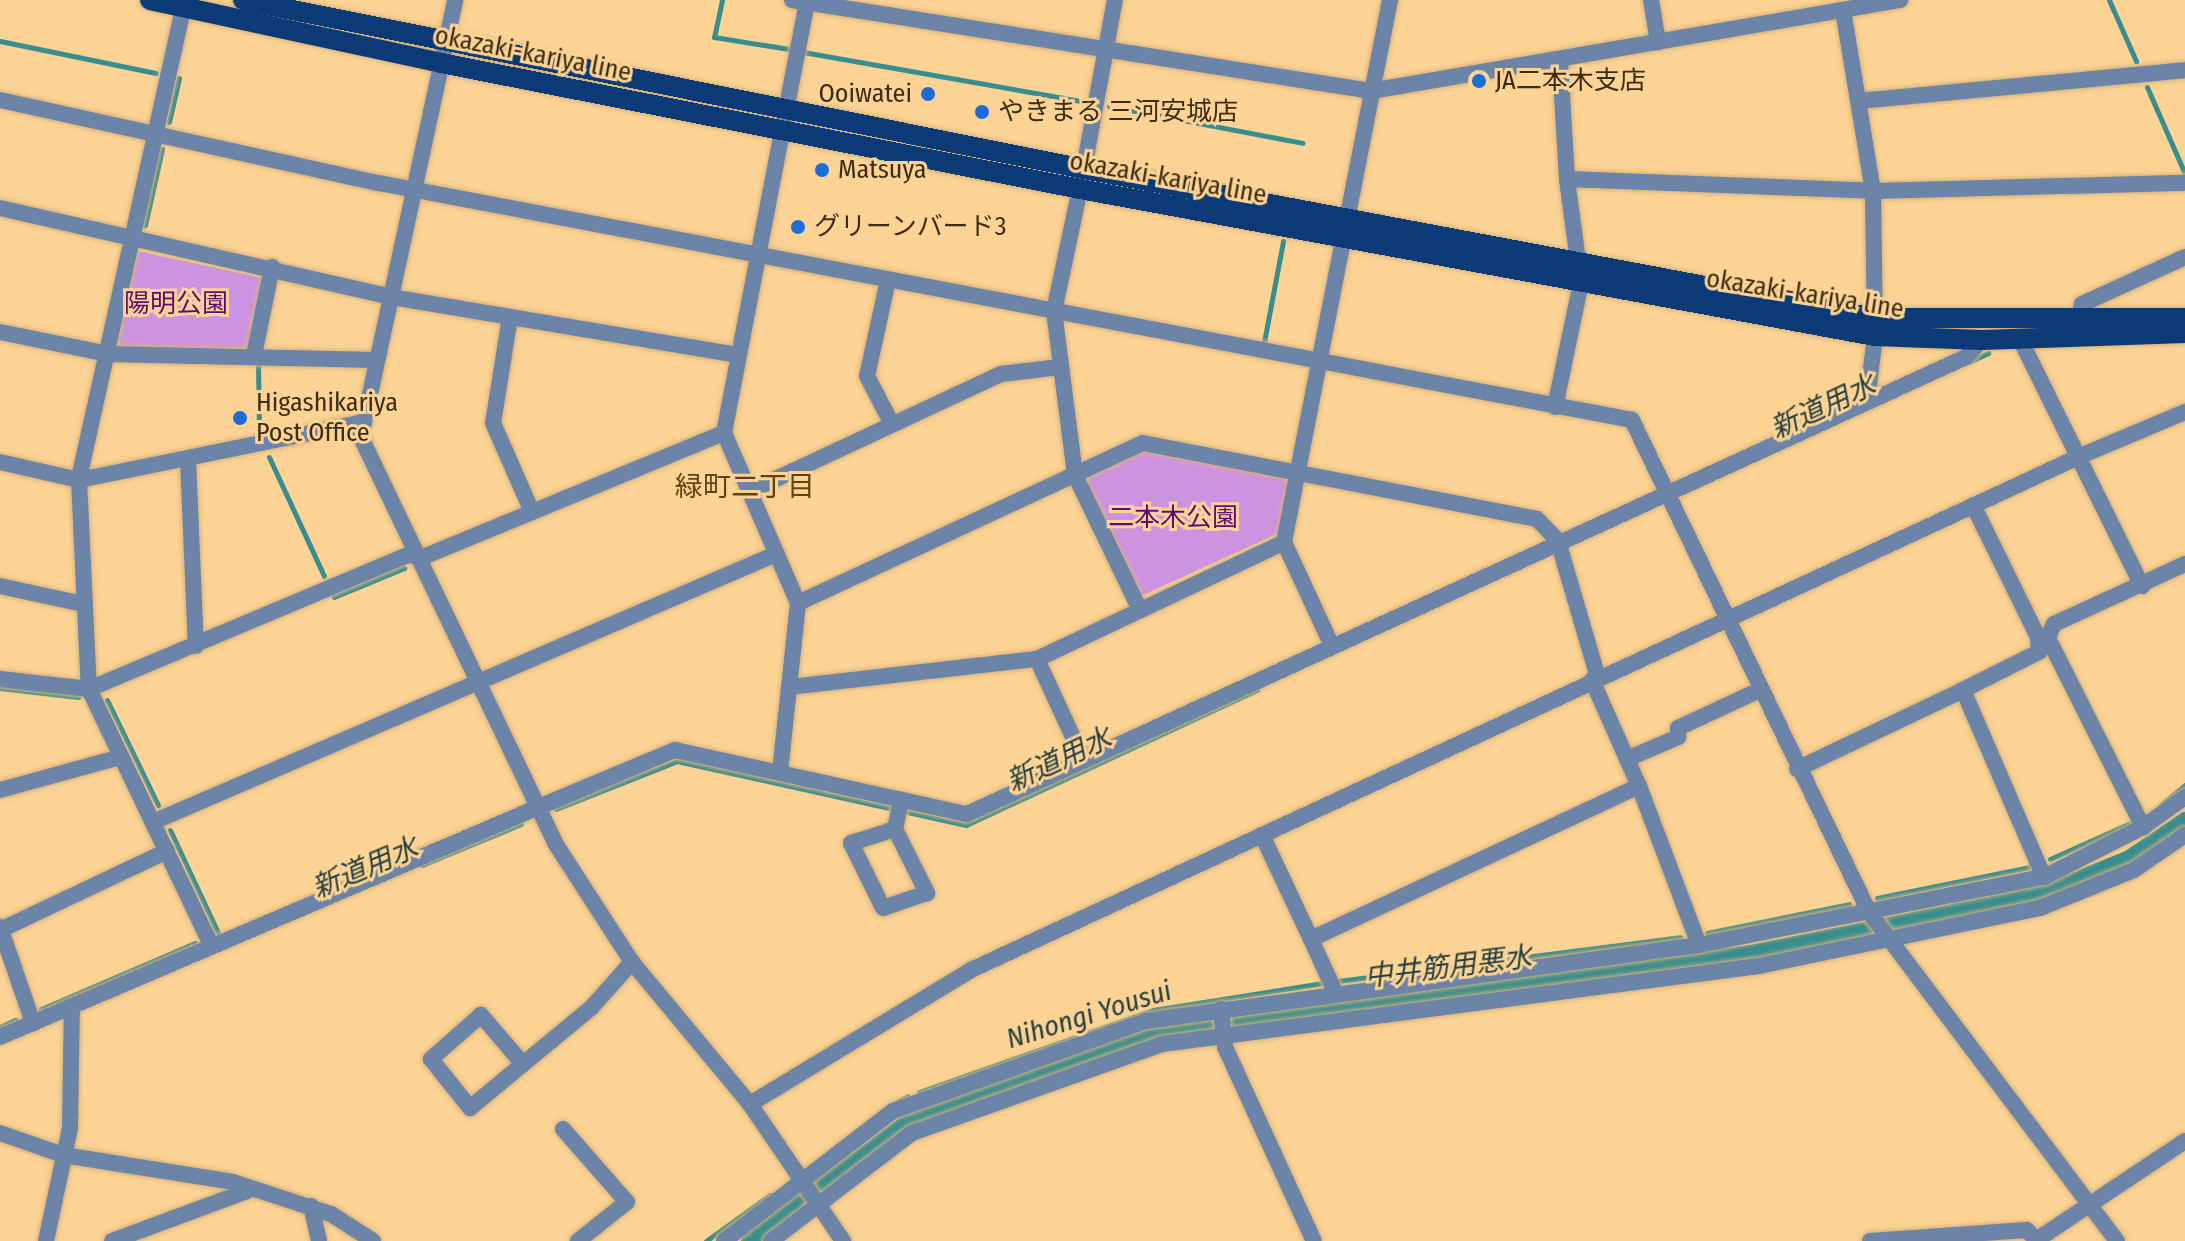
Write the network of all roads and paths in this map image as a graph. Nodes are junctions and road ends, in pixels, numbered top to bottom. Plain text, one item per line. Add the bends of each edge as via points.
1 (150, 0) edge
2 (243, 0) edge
3 (455, 0) edge
4 (1115, 0) edge
5 (1390, 0) edge
6 (1651, 0) edge
7 (1900, 0) edge
8 (802, 1) edge
9 (185, 3) edge
10 (1843, 10) junction
11 (1658, 42) junction
12 (1105, 48) junction
13 (443, 54) junction
14 (1560, 60) junction
15 (2185, 70) edge
16 (1371, 91) junction
17 (0, 100) edge
18 (1859, 101) junction
19 (782, 120) junction
20 (157, 134) junction
21 (1082, 179) junction
22 (1567, 179) junction
23 (2185, 183) edge
24 (415, 189) junction
25 (1873, 191) junction
26 (0, 208) edge
27 (1345, 228) junction
28 (133, 237) junction
29 (756, 255) junction
30 (2185, 257) edge
31 (272, 267) junction
32 (1579, 274) junction
33 (888, 280) junction
34 (391, 297) junction
35 (1054, 311) junction
36 (510, 317) junction
37 (2185, 318) edge
38 (2079, 319) junction
39 (1875, 327) junction
40 (0, 332) edge
41 (2185, 333) edge
42 (2019, 337) junction
43 (1982, 340) junction
44 (108, 354) junction
45 (254, 355) junction
46 (738, 355) junction
47 (377, 360) junction
48 (1320, 361) junction
49 (1060, 367) junction
50 (1867, 401) junction
51 (1555, 407) junction
52 (2185, 412) edge
53 (892, 424) junction
54 (356, 427) junction
55 (724, 433) junction
56 (2078, 457) junction
57 (188, 459) junction
58 (0, 462) edge
59 (1299, 471) junction
60 (1075, 475) junction
61 (79, 480) junction
62 (1664, 491) junction
63 (748, 492) junction
64 (1973, 505) junction
65 (532, 512) junction
66 (1558, 541) junction
67 (1284, 542) junction
68 (776, 554) junction
69 (415, 556) junction
70 (2185, 564) edge
71 (0, 586) edge
72 (2142, 586) junction
73 (798, 603) junction
74 (83, 604) junction
75 (1140, 610) junction
76 (1727, 619) junction
77 (2043, 638) junction
78 (196, 646) junction
79 (1332, 646) junction
80 (1037, 659) junction
81 (0, 679) edge
82 (1595, 679) junction
83 (474, 683) junction
84 (790, 687) junction
85 (89, 689) junction
86 (1760, 690) junction
87 (1963, 690) junction
88 (121, 757) junction
89 (1627, 759) junction
90 (1084, 761) junction
91 (1797, 769) junction
92 (780, 772) junction
93 (1639, 786) junction
94 (0, 790) edge
95 (2185, 797) edge
96 (534, 809) junction
97 (899, 812) junction
98 (153, 822) junction
99 (2148, 824) junction
100 (1262, 835) junction
101 (2185, 835) edge
102 (2170, 846) junction
103 (167, 851) junction
104 (2044, 877) junction
105 (1869, 912) junction
106 (0, 929) edge
107 (1311, 939) junction
108 (1888, 940) junction
109 (211, 945) junction
110 (1699, 945) junction
111 (632, 962) junction
112 (1336, 994) junction
113 (72, 1006) junction
114 (1221, 1009) junction
115 (33, 1023) junction
116 (1224, 1036) junction
117 (0, 1037) edge
118 (523, 1064) junction
119 (750, 1104) junction
120 (563, 1129) dead end
121 (0, 1133) edge
122 (2185, 1141) edge
123 (63, 1155) junction
124 (247, 1191) junction
125 (813, 1192) junction
126 (2090, 1204) junction
127 (311, 1206) junction
128 (46, 1241) edge
129 (112, 1241) edge
130 (319, 1241) edge
131 (373, 1241) edge
132 (578, 1241) edge
133 (724, 1241) edge
134 (771, 1241) edge
135 (843, 1241) edge
136 (1314, 1241) edge
137 (1870, 1241) edge
138 (2036, 1241) edge
139 (2117, 1241) edge

1 - 9 main road, okazaki-kariya line
2 - 13 main road, okazaki-kariya line
3 - 13 street
4 - 12 street
5 - 16 street
6 - 11 street
7 - 10 street
8 - 12 street
8 - 19 street
9 - 13 main road, okazaki-kariya line
9 - 20 street
10 - 11 street
10 - 18 street
11 - 14 street
12 - 16 street
12 - 21 street
13 - 19 main road, okazaki-kariya line
13 - 24 street
14 - 16 street
14 - 22 street
15 - 18 street
16 - 27 street
17 - 20 street
18 - 25 street
19 - 21 main road, okazaki-kariya line
19 - 29 street
20 - 24 street
20 - 28 street
21 - 27 main road, okazaki-kariya line
21 - 35 street
22 - 25 street
22 - 32 street
23 - 25 street
24 - 29 street
24 - 34 street
25 - 39 street
26 - 28 street
27 - 32 main road, okazaki-kariya line
27 - 48 street
28 - 31 street
28 - 44 street
29 - 33 street
29 - 46 street
30 - 38 street via 2082,304
31 - 34 street
31 - 45 street
32 - 39 main road, okazaki-kariya line
32 - 51 street
33 - 35 street
33 - 53 street via 867,376
34 - 36 street
34 - 47 street
35 - 48 street
35 - 49 street
36 - 46 street
36 - 65 street via 493,423
37 - 38 main road, okazaki-kariya line
38 - 39 main road, okazaki-kariya line
39 - 43 main road, okazaki-kariya line
39 - 50 street
40 - 44 street
41 - 42 main road, okazaki-kariya line
42 - 43 main road, okazaki-kariya line
42 - 56 street
43 - 50 street via 1966,357
44 - 45 street
44 - 61 street
45 - 47 street
46 - 55 street
47 - 54 street via 370,413
48 - 51 street
48 - 59 street
49 - 53 street via 1001,374
49 - 60 street
50 - 62 street
51 - 62 street via 1632,420
52 - 56 street
53 - 63 street
54 - 57 street
54 - 69 street
55 - 63 street
55 - 65 street
56 - 64 street
56 - 72 street
57 - 61 street
57 - 78 street
58 - 61 street
59 - 60 street via 1143,443
59 - 66 street via 1537,519
59 - 67 street
60 - 73 street
60 - 75 street
61 - 74 street
62 - 66 street
62 - 76 street
63 - 68 street
64 - 76 street
64 - 77 street
65 - 69 street
66 - 79 street
66 - 82 street
67 - 75 street
67 - 79 street
68 - 73 street
68 - 83 street
69 - 78 street
69 - 83 street
70 - 72 street
71 - 74 street
72 - 77 street via 2054,624
73 - 84 street
74 - 85 street
75 - 80 street
76 - 82 street
76 - 86 street
77 - 87 street via 2039,652
77 - 99 street
78 - 85 street
79 - 90 street
80 - 84 street
80 - 90 street
81 - 85 street
82 - 89 street
82 - 100 street
83 - 96 street
83 - 98 street
84 - 92 street
85 - 88 street
86 - 89 street via 1678,728 1678,737
86 - 91 street
87 - 91 street
87 - 104 street
88 - 94 street
88 - 98 street
89 - 93 street
90 - 97 street via 967,814
91 - 105 street
92 - 96 street via 675,750
92 - 97 street
93 - 107 street
93 - 110 street
95 - 99 street
96 - 109 street
96 - 111 street
97 - 97 street via 851,843 883,908 927,893
98 - 103 street
99 - 102 street
99 - 104 street
100 - 107 street
100 - 119 street via 971,970
101 - 102 street
102 - 108 street via 2134,870 2040,908
103 - 106 street
103 - 109 street
104 - 105 street
105 - 108 street
105 - 110 street
106 - 115 street via 15,986
107 - 112 street
108 - 116 street via 1759,966
108 - 126 street
109 - 113 street
110 - 112 street
111 - 118 street via 591,1008
111 - 119 street
112 - 114 street
113 - 115 street
113 - 123 street via 70,1128
114 - 116 street
114 - 125 street via 1146,1021 912,1102 893,1111
115 - 117 street
116 - 125 street via 1162,1044 912,1133
116 - 136 street
118 - 118 street via 470,1108 431,1059 481,1015
119 - 125 street
120 - 132 street via 627,1202
121 - 123 street
122 - 126 street
123 - 124 street via 233,1182
123 - 128 street
124 - 127 street
124 - 129 street
125 - 133 street
125 - 134 street
125 - 135 street
126 - 138 street
126 - 139 street
127 - 130 street
127 - 131 street
137 - 138 street via 2027,1230

